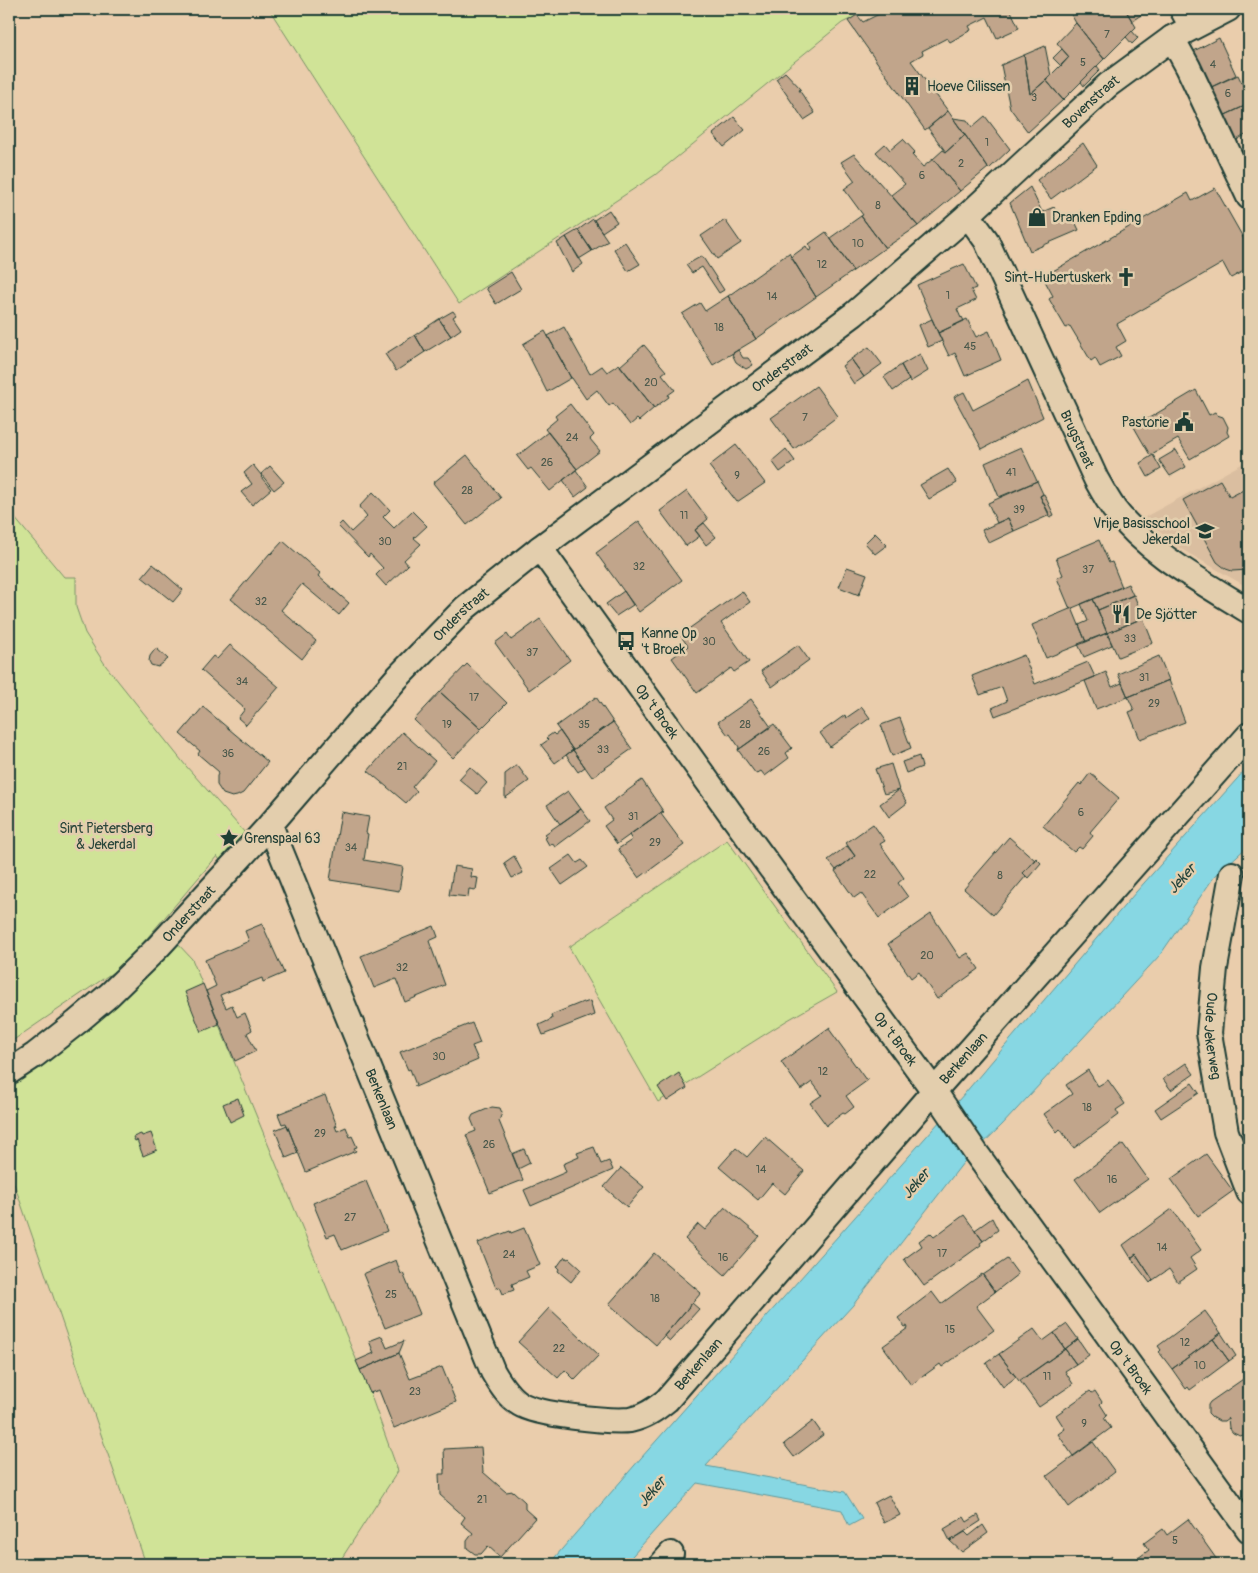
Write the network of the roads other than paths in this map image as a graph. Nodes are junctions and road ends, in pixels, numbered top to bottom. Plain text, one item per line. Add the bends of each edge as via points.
1 (1228, 9) edge
2 (1182, 25) edge
3 (1249, 197) edge
4 (968, 215) junction
5 (540, 548) junction
6 (1249, 611) edge
7 (1249, 735) edge
8 (270, 825) junction
9 (1232, 874) dead end
10 (9, 1072) edge
11 (939, 1098) junction
12 (1249, 1192) edge
13 (1249, 1530) edge

1 - 2 street, Bovenstraat
2 - 3 street via 1188,67
2 - 4 street, Bovenstraat via 1108,85
4 - 5 street, Onderstraat via 854,314
4 - 6 street, Brugstraat via 986,240 1096,479 1113,508 1142,539 1171,562
5 - 8 street, Onderstraat via 465,608 396,679
5 - 11 street, Op 't Broek
7 - 11 street, Berkenlaan
8 - 10 street, Onderstraat via 158,947 109,995
8 - 11 street, Berkenlaan via 493,1372 519,1404 536,1411 610,1420 631,1420 650,1414 667,1400
9 - 12 street, Oude Jekerweg via 1215,968 1209,1033 1226,1132
11 - 13 street, Op 't Broek

